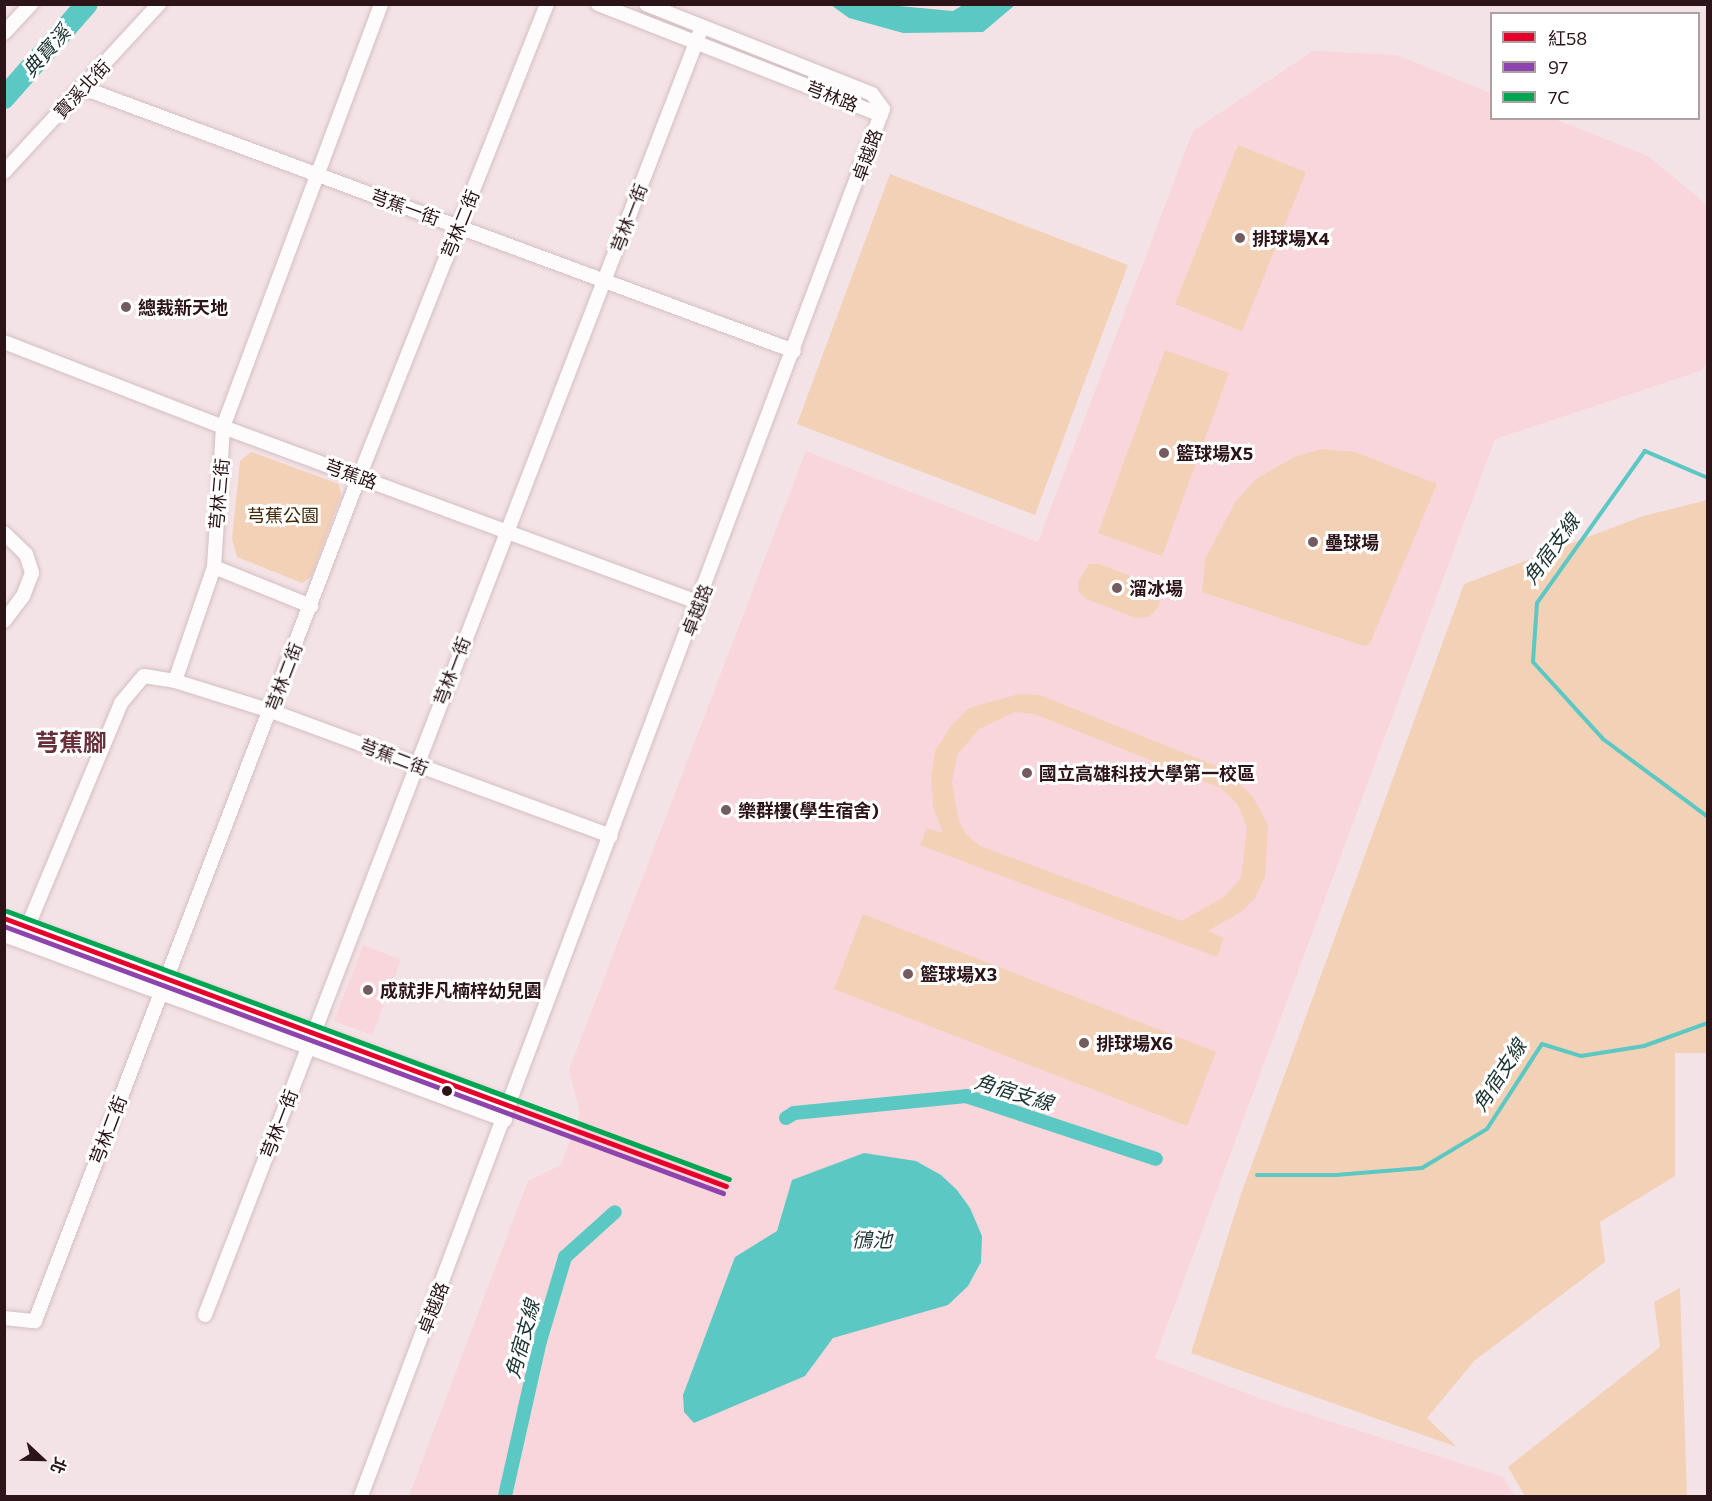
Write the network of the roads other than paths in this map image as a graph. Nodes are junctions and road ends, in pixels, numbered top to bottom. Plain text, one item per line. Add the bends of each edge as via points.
1 (32, 4) edge
2 (159, 4) edge
3 (381, 4) edge
4 (547, 4) edge
5 (598, 4) edge
6 (646, 4) edge
7 (702, 27) junction
8 (4, 33) edge
9 (696, 43) junction
10 (83, 88) junction
11 (882, 115) junction
12 (4, 172) edge
13 (316, 176) junction
14 (459, 226) junction
15 (605, 280) junction
16 (4, 342) edge
17 (794, 351) junction
18 (222, 427) junction
19 (359, 477) junction
20 (506, 530) junction
21 (4, 533) edge
22 (214, 567) junction
23 (700, 603) junction
24 (311, 606) junction
25 (4, 621) edge
26 (175, 681) junction
27 (271, 711) junction
28 (416, 766) junction
29 (611, 836) junction
30 (4, 918) edge
31 (28, 925) junction
32 (4, 935) edge
33 (22, 940) junction
34 (167, 977) junction
35 (162, 991) junction
36 (314, 1032) junction
37 (309, 1046) junction
38 (510, 1106) junction
39 (505, 1120) junction
40 (205, 1315) dead end
41 (4, 1318) edge
42 (361, 1497) edge

1 - 8 street
2 - 10 street, 寶溪北街
3 - 13 street, 芎林三街
4 - 14 street, 芎林二街
5 - 9 street, 芎林路
6 - 7 street, 芎林路
7 - 9 street, 芎林一街
7 - 11 street, 芎林路 via 872,94 882,102
9 - 11 street, 芎林路
9 - 15 street, 芎林一街
10 - 12 street, 寶溪北街
10 - 13 street, 芎蕉一街
11 - 17 street, 卓越路
13 - 14 street, 芎蕉一街
13 - 18 street, 芎林三街
14 - 15 street, 芎蕉一街
14 - 19 street, 芎林二街
15 - 17 street, 芎蕉一街
15 - 20 street, 芎林一街
16 - 18 street, 芎蕉路
17 - 23 street, 卓越路
18 - 19 street, 芎蕉路
18 - 22 street, 芎林三街
19 - 20 street, 芎蕉路
19 - 24 street, 芎林二街
20 - 23 street, 芎蕉路
20 - 28 street, 芎林一街
21 - 25 street via 26,554 32,573
22 - 24 street
22 - 26 street, 芎林三街
23 - 29 street, 卓越路
24 - 27 street, 芎林二街
26 - 27 street, 芎蕉二街
26 - 31 street via 144,676 121,703
27 - 28 street, 芎蕉二街
27 - 34 street, 芎林二街
28 - 29 street, 芎蕉二街
28 - 36 street, 芎林一街
29 - 38 street, 卓越路
30 - 31 street
31 - 33 street
31 - 34 street
32 - 33 street
33 - 35 street
34 - 35 street, 芎林二街
34 - 36 street
35 - 37 street
35 - 41 street, 芎林二街 via 35,1321
36 - 37 street, 芎林一街
36 - 38 street
37 - 39 street
37 - 40 street, 芎林一街
38 - 39 street, 卓越路
39 - 42 street, 卓越路

